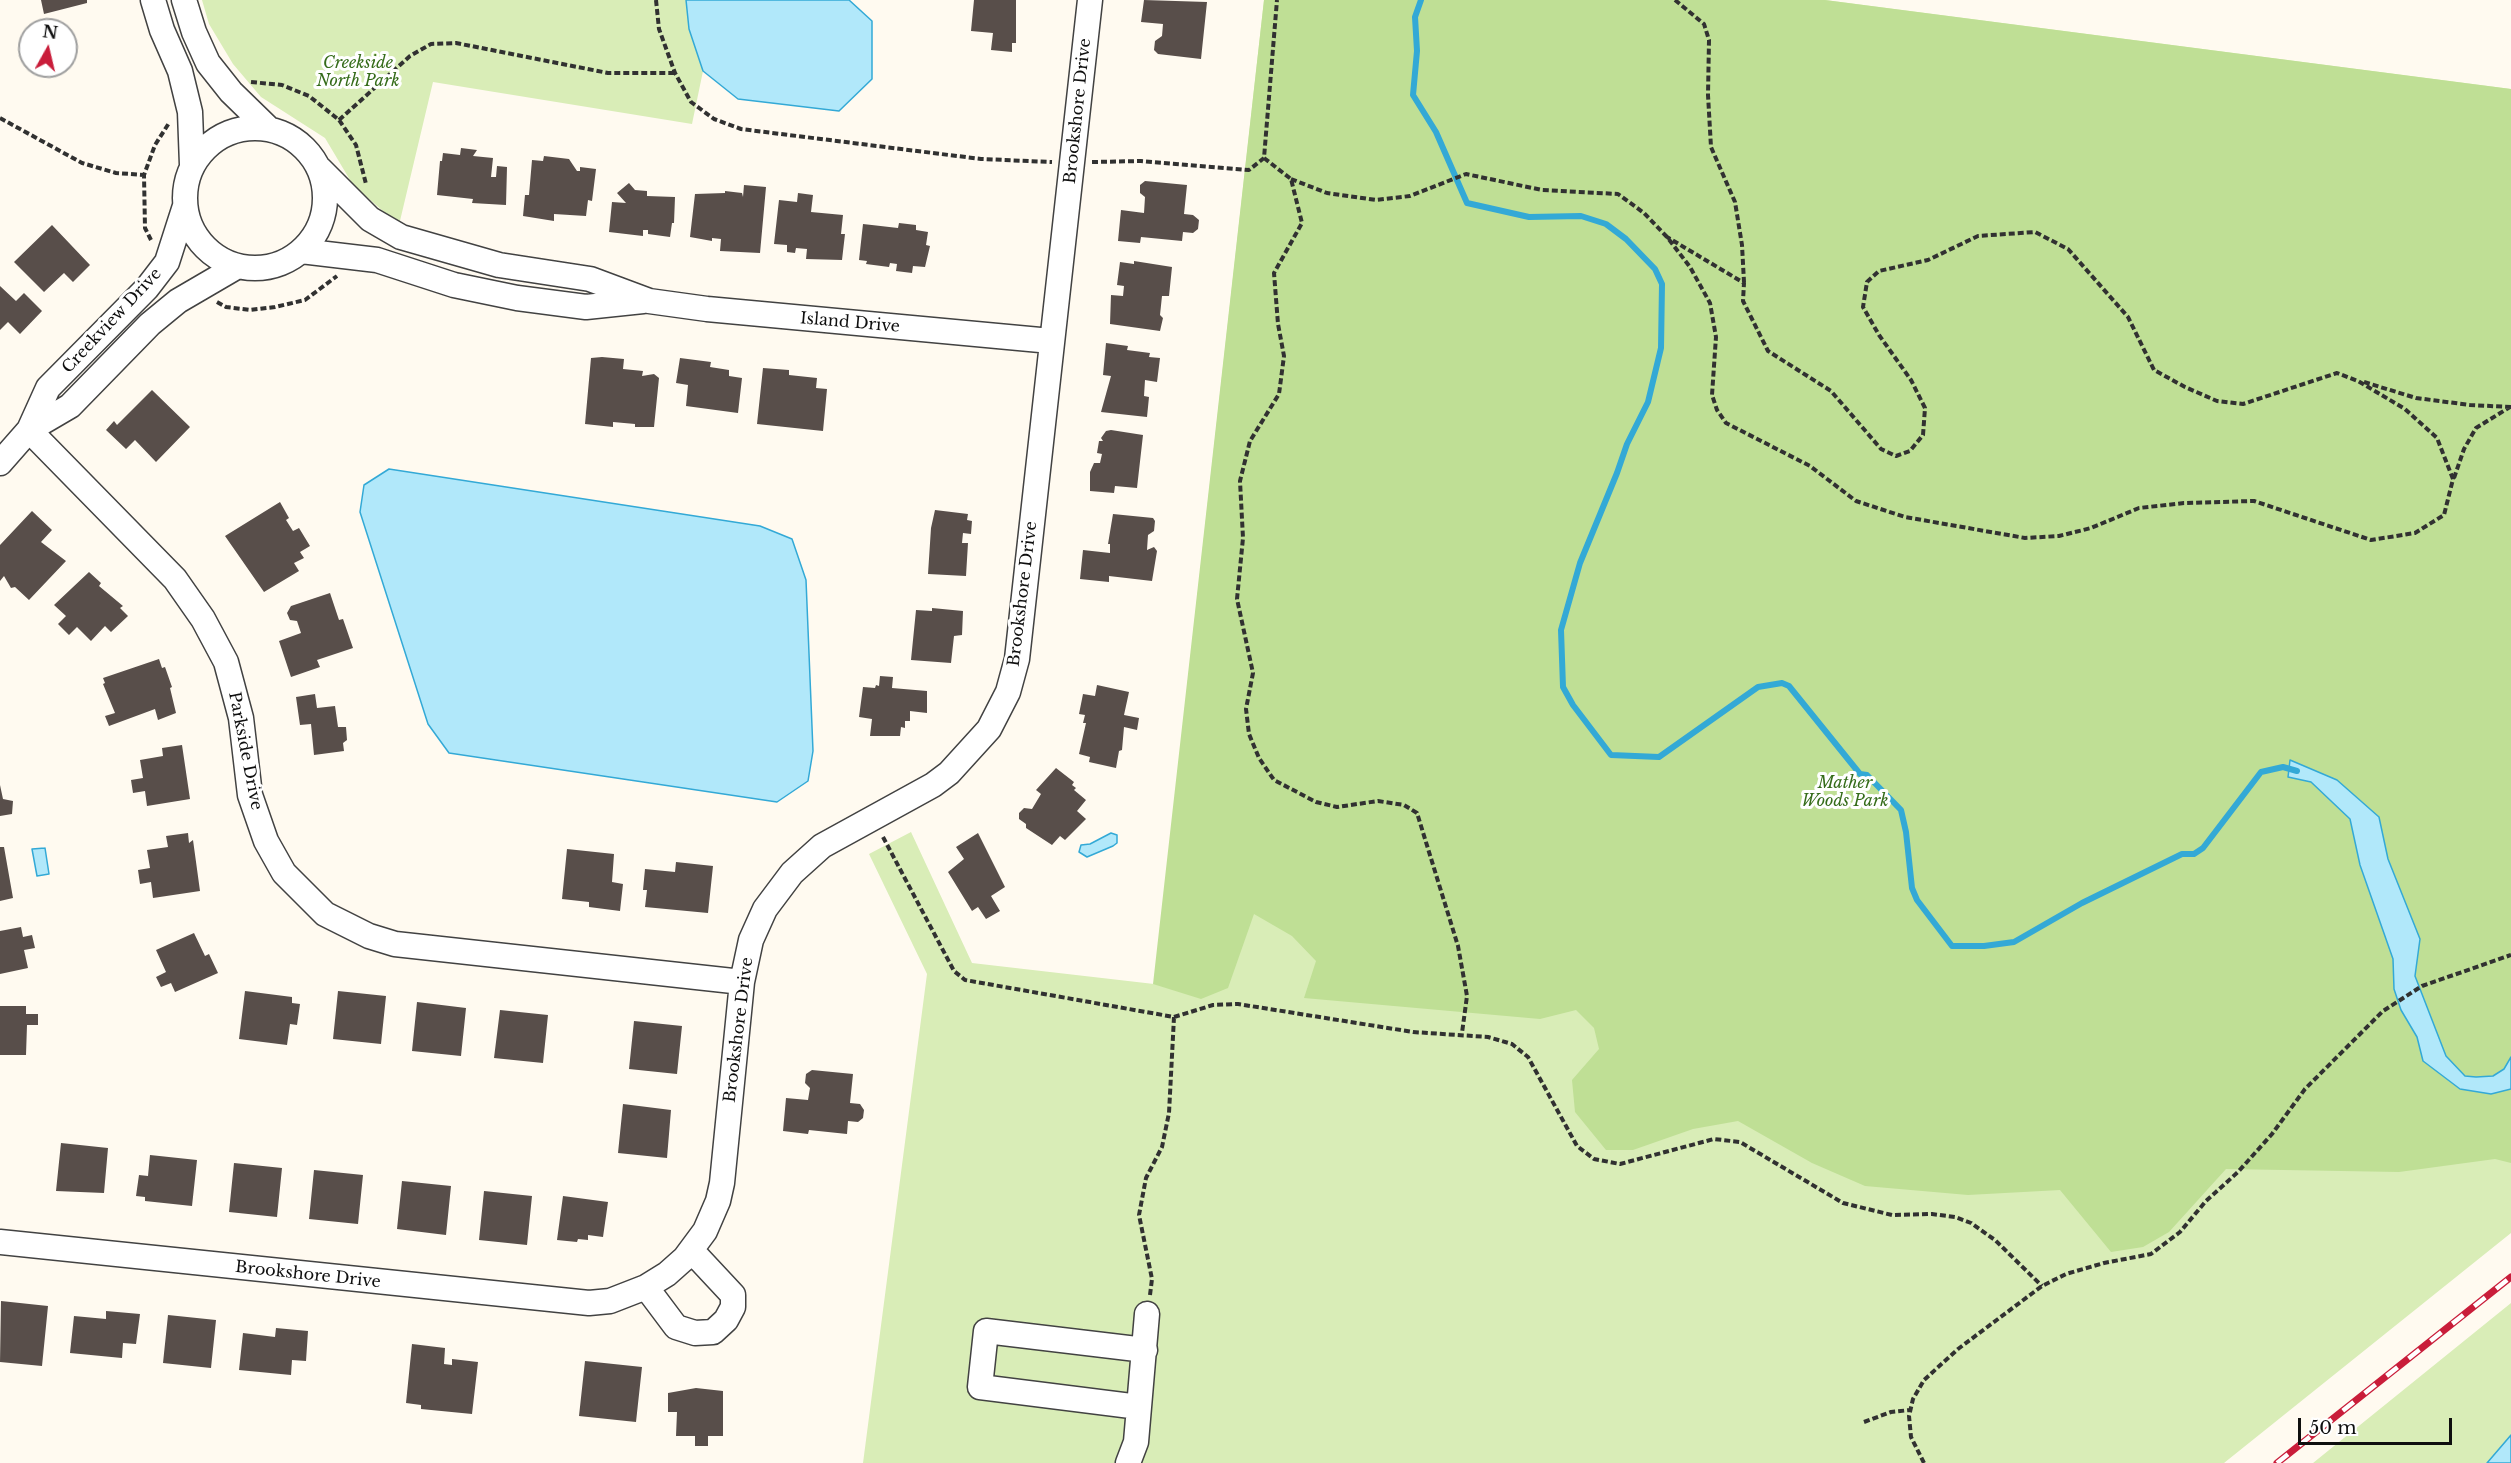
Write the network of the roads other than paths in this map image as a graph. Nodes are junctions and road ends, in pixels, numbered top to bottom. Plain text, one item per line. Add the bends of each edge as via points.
1 (153, 0) edge
2 (184, 0) edge
3 (1090, 0) edge
4 (269, 129) junction
5 (192, 165) junction
6 (320, 169) junction
7 (185, 206) junction
8 (301, 251) junction
9 (238, 266) junction
10 (649, 301) junction
11 (1051, 341) junction
12 (28, 430) junction
13 (0, 462) edge
14 (742, 982) junction
15 (0, 1242) edge
16 (691, 1250) junction
17 (646, 1287) junction
18 (1147, 1314) road end
19 (1145, 1350) junction
20 (1139, 1407) junction
21 (1128, 1463) edge

1 - 5 street via 180,71 190,112
2 - 4 street via 208,63
3 - 11 street, Brookshore Drive
4 - 5 street via 246,128 225,134 206,147
4 - 6 street via 290,137 308,151
5 - 7 street via 185,185
6 - 8 street via 326,191 324,213 316,234
6 - 10 street, Island Drive via 370,219 401,237 499,265 590,279
7 - 9 street via 190,226 202,244 218,258
7 - 12 street, Creekview Drive via 167,262 147,288 48,388
8 - 9 street via 282,263 260,268
8 - 10 street, Island Drive via 377,260 454,285 517,298 586,307
9 - 12 street, Creekview Drive via 178,301 150,324 70,406
10 - 11 street, Island Drive
11 - 14 street, Brookshore Drive via 1017,659 999,712 978,743 950,773 822,846 792,873 757,924
12 - 13 street, Creekview Drive
12 - 14 street, Parkside Drive via 175,579 203,619 226,662 241,718 250,795 266,841 284,873 325,914 395,944
14 - 16 street, Brookshore Drive via 722,1183 713,1215
15 - 17 street, Brookshore Drive via 567,1303 610,1301
16 - 17 street, Brookshore Drive via 667,1274
16 - 17 street via 734,1295 726,1320 713,1332 695,1333 676,1327
18 - 19 street
19 - 20 street
19 - 20 street via 986,1331 980,1387
20 - 21 street via 1136,1442

